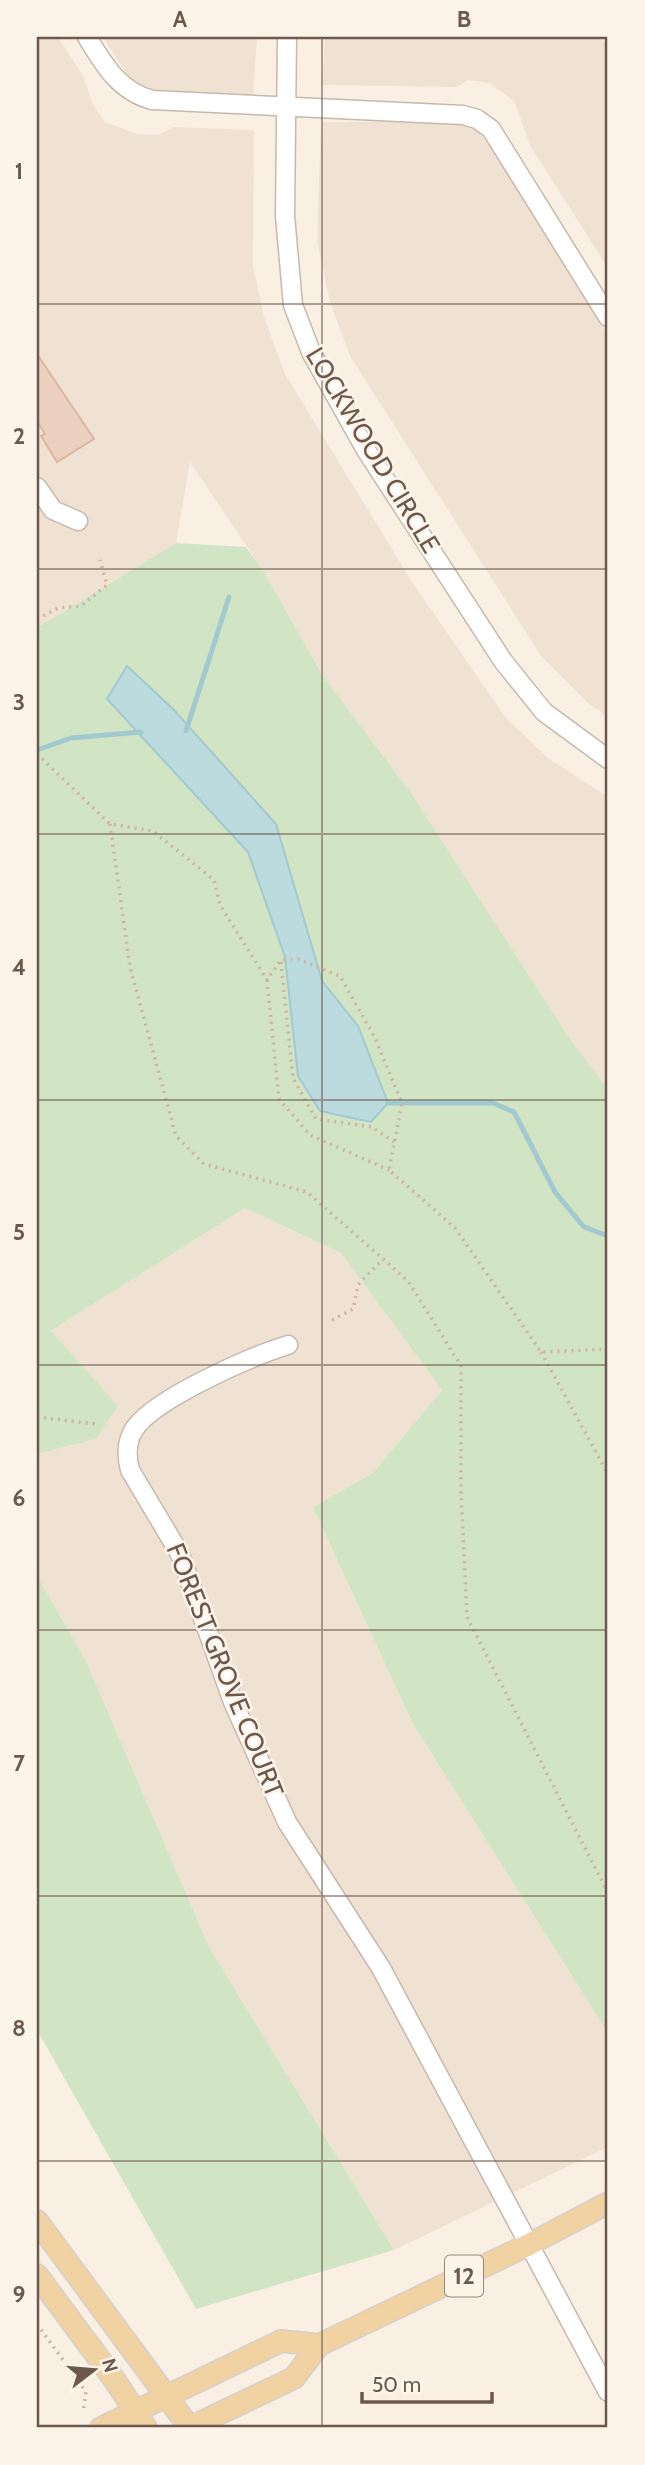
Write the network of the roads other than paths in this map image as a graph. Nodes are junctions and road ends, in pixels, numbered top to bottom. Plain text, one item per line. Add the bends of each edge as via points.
1 (87, 37) edge
2 (287, 37) edge
3 (286, 108) junction
4 (608, 317) edge
5 (37, 488) edge
6 (78, 521) dead end
7 (608, 759) edge
8 (289, 1345) dead end
9 (608, 2203) edge
10 (37, 2221) edge
11 (528, 2245) junction
12 (37, 2276) edge
13 (319, 2345) junction
14 (608, 2392) edge
15 (166, 2395) junction
16 (140, 2419) edge
17 (101, 2428) edge
18 (189, 2428) edge

1 - 3 street via 121,85 138,96
2 - 3 street, LOCKWOOD CIRCLE
3 - 4 street via 454,114 477,119 491,129
3 - 7 street, LOCKWOOD CIRCLE via 285,216 293,305 311,352 366,450 503,661 544,712
5 - 6 street via 53,510
8 - 11 street, FOREST GROVE COURT via 208,1378 144,1418 131,1436 128,1462 180,1554 233,1702 287,1822 381,1968
9 - 11 main road, 12
10 - 15 main road
11 - 13 main road, 12
11 - 14 street, FOREST GROVE COURT
12 - 16 main road
13 - 15 main road via 281,2341
13 - 18 main road, 12 via 294,2378
15 - 16 main road
15 - 18 main road
16 - 17 main road

